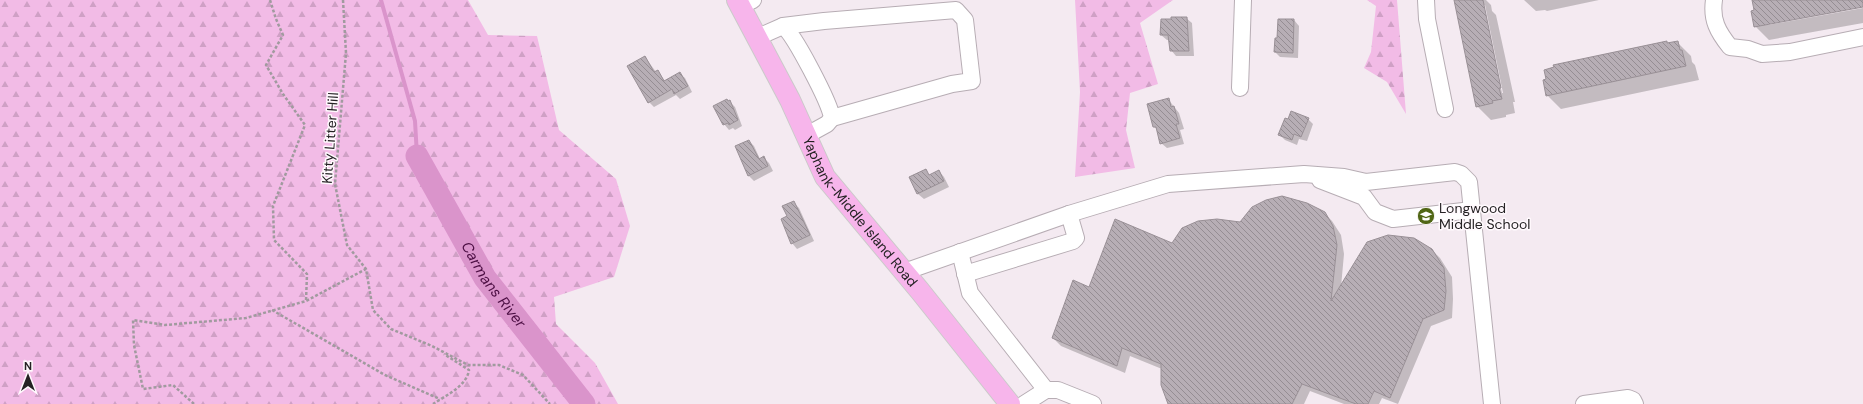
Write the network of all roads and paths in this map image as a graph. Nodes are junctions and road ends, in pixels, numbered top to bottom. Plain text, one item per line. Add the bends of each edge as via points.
1 (270, 0) edge
2 (343, 0) edge
3 (1243, 0) edge
4 (1426, 0) edge
5 (1714, 0) edge
6 (744, 2) edge
7 (783, 26) junction
8 (758, 37) junction
9 (1863, 37) edge
10 (1240, 88) dead end
11 (1445, 109) dead end
12 (832, 118) junction
13 (807, 135) junction
14 (1304, 174) junction
15 (1472, 210) junction
16 (1069, 214) junction
17 (960, 252) junction
18 (366, 269) junction
19 (904, 272) junction
20 (965, 274) junction
21 (306, 301) junction
22 (272, 310) junction
23 (432, 346) junction
24 (1046, 390) junction
25 (440, 399) junction
26 (194, 404) edge
27 (433, 404) edge
28 (550, 404) edge
29 (1010, 404) edge
30 (1024, 404) edge
31 (1093, 404) edge
32 (1492, 404) edge
33 (1584, 404) edge
34 (1635, 404) edge

1 - 21 path, Kitty Litter Hill via 283,35 266,65 305,125 273,206 274,240 307,274
2 - 18 path, Kitty Litter Hill via 346,53 335,184 347,245
3 - 10 street
4 - 11 street via 1427,19
5 - 9 street via 1717,30 1730,47 1762,54 1790,52
6 - 8 main road, Yaphank-Middle Island Road
7 - 8 street
7 - 12 street via 789,30 797,43
7 - 12 street via 824,20 956,10 965,20 972,81 952,84
8 - 13 main road, Yaphank-Middle Island Road
12 - 13 street via 827,124
13 - 19 main road, Yaphank-Middle Island Road via 825,176
14 - 15 street via 1364,197 1375,212 1393,219
14 - 15 street via 1344,177 1366,182 1455,172 1469,182
14 - 16 street via 1168,184
15 - 32 street
16 - 17 street
16 - 20 street via 1076,238 1073,241
17 - 19 street
17 - 20 street
18 - 21 path
18 - 23 path via 373,310 391,329
19 - 29 main road, Yaphank-Middle Island Road
20 - 24 street via 970,293
21 - 22 path
22 - 25 path via 385,375
22 - 26 path via 246,318 164,325 133,320 134,345 143,389 173,385
23 - 25 path via 470,370 469,376 461,384
23 - 28 path via 468,365 499,365 523,375
24 - 30 street
24 - 31 street via 1058,390
25 - 27 path
33 - 34 street via 1628,398

